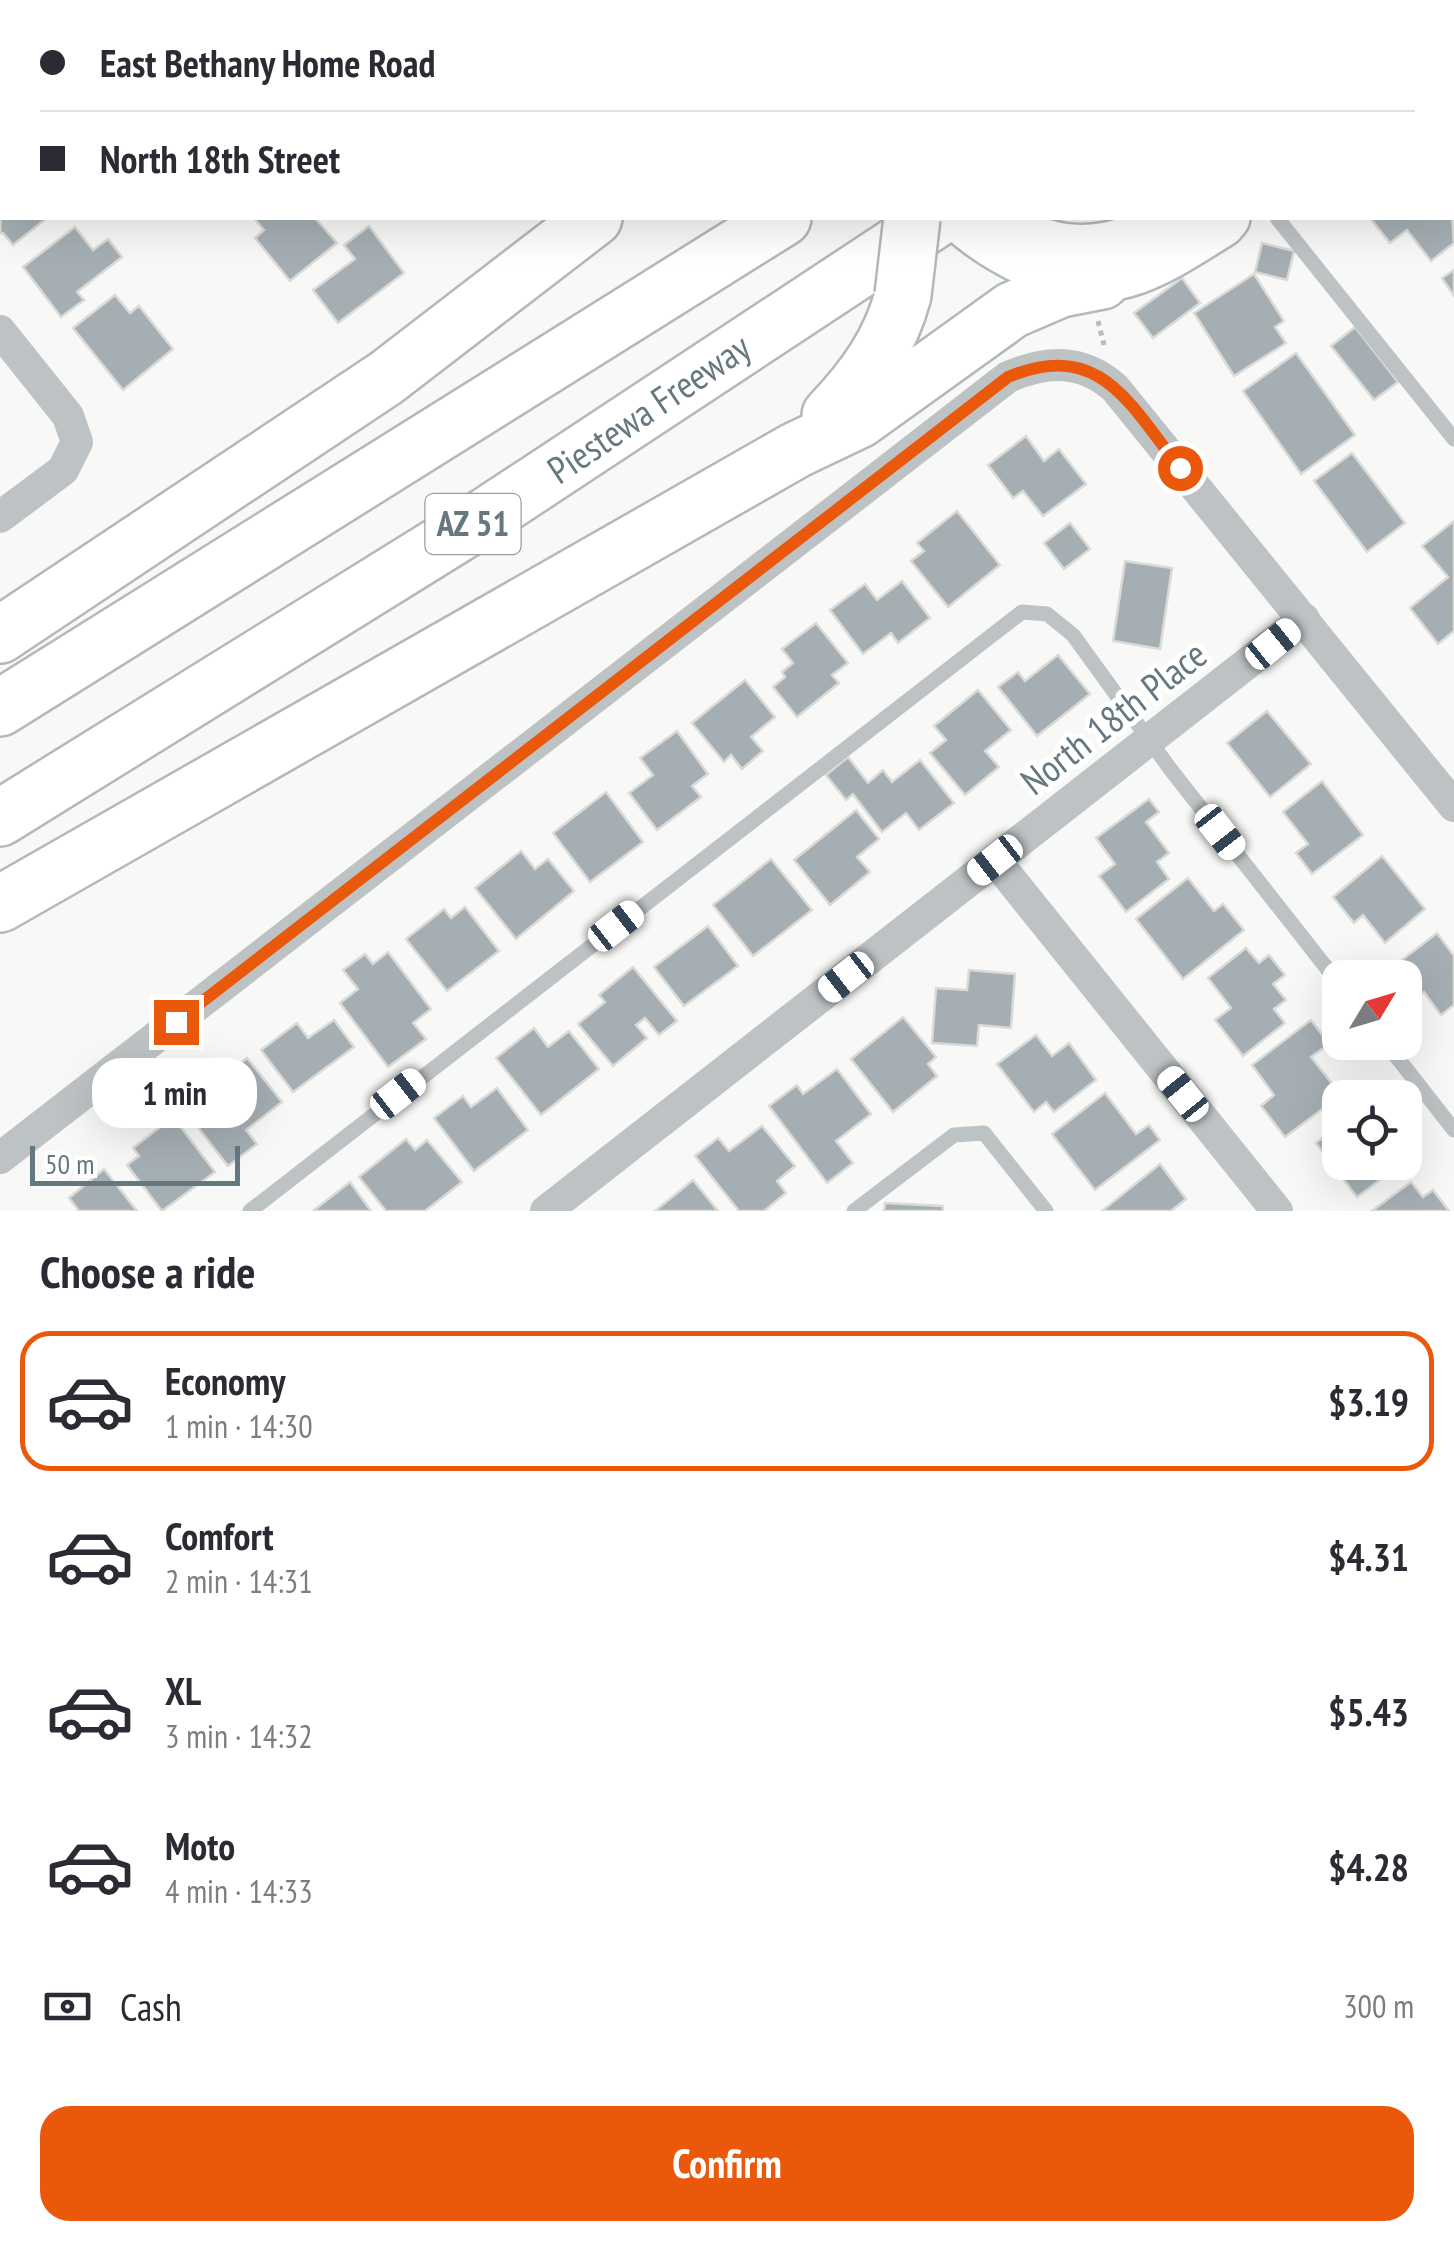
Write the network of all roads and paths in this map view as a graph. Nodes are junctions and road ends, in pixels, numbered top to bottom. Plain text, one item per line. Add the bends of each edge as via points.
1 (591, 220) edge
2 (780, 220) edge
3 (912, 220) edge
4 (1175, 220) edge
5 (1225, 220) edge
6 (1279, 220) edge
7 (980, 222) edge
8 (1081, 280) junction
9 (0, 331) edge
10 (1454, 439) edge
11 (796, 450) junction
12 (0, 517) edge
13 (1304, 619) junction
14 (0, 635) edge
15 (0, 708) edge
16 (1150, 742) junction
17 (1454, 806) edge
18 (0, 818) edge
19 (995, 860) junction
20 (0, 904) edge
21 (1322, 962) edge
22 (1399, 1060) edge
23 (1454, 1130) edge
24 (0, 1158) edge
25 (250, 1211) edge
26 (546, 1211) edge
27 (854, 1211) edge
28 (1046, 1211) edge
29 (1277, 1211) edge

1 - 14 highway via 386,378
2 - 15 highway, AZ 51
3 - 11 highway, bridge via 903,295 874,365
4 - 7 street via 1087,250
5 - 8 street via 1168,258
6 - 10 lane
7 - 8 street via 1000,252
7 - 18 highway, Piestewa Freeway / AZ 51
8 - 11 highway via 1012,310 859,420
9 - 12 street via 68,416 77,442 62,470
11 - 20 highway
13 - 16 street, North 18th Place
13 - 17 street
13 - 24 street via 1115,388 1069,364 1032,367 1008,377
16 - 19 street, North 18th Place
16 - 21 lane
16 - 25 lane via 1073,635 1046,614 1022,612
19 - 26 street, North 18th Place
19 - 29 street
22 - 23 lane
27 - 28 lane via 954,1135 984,1134

